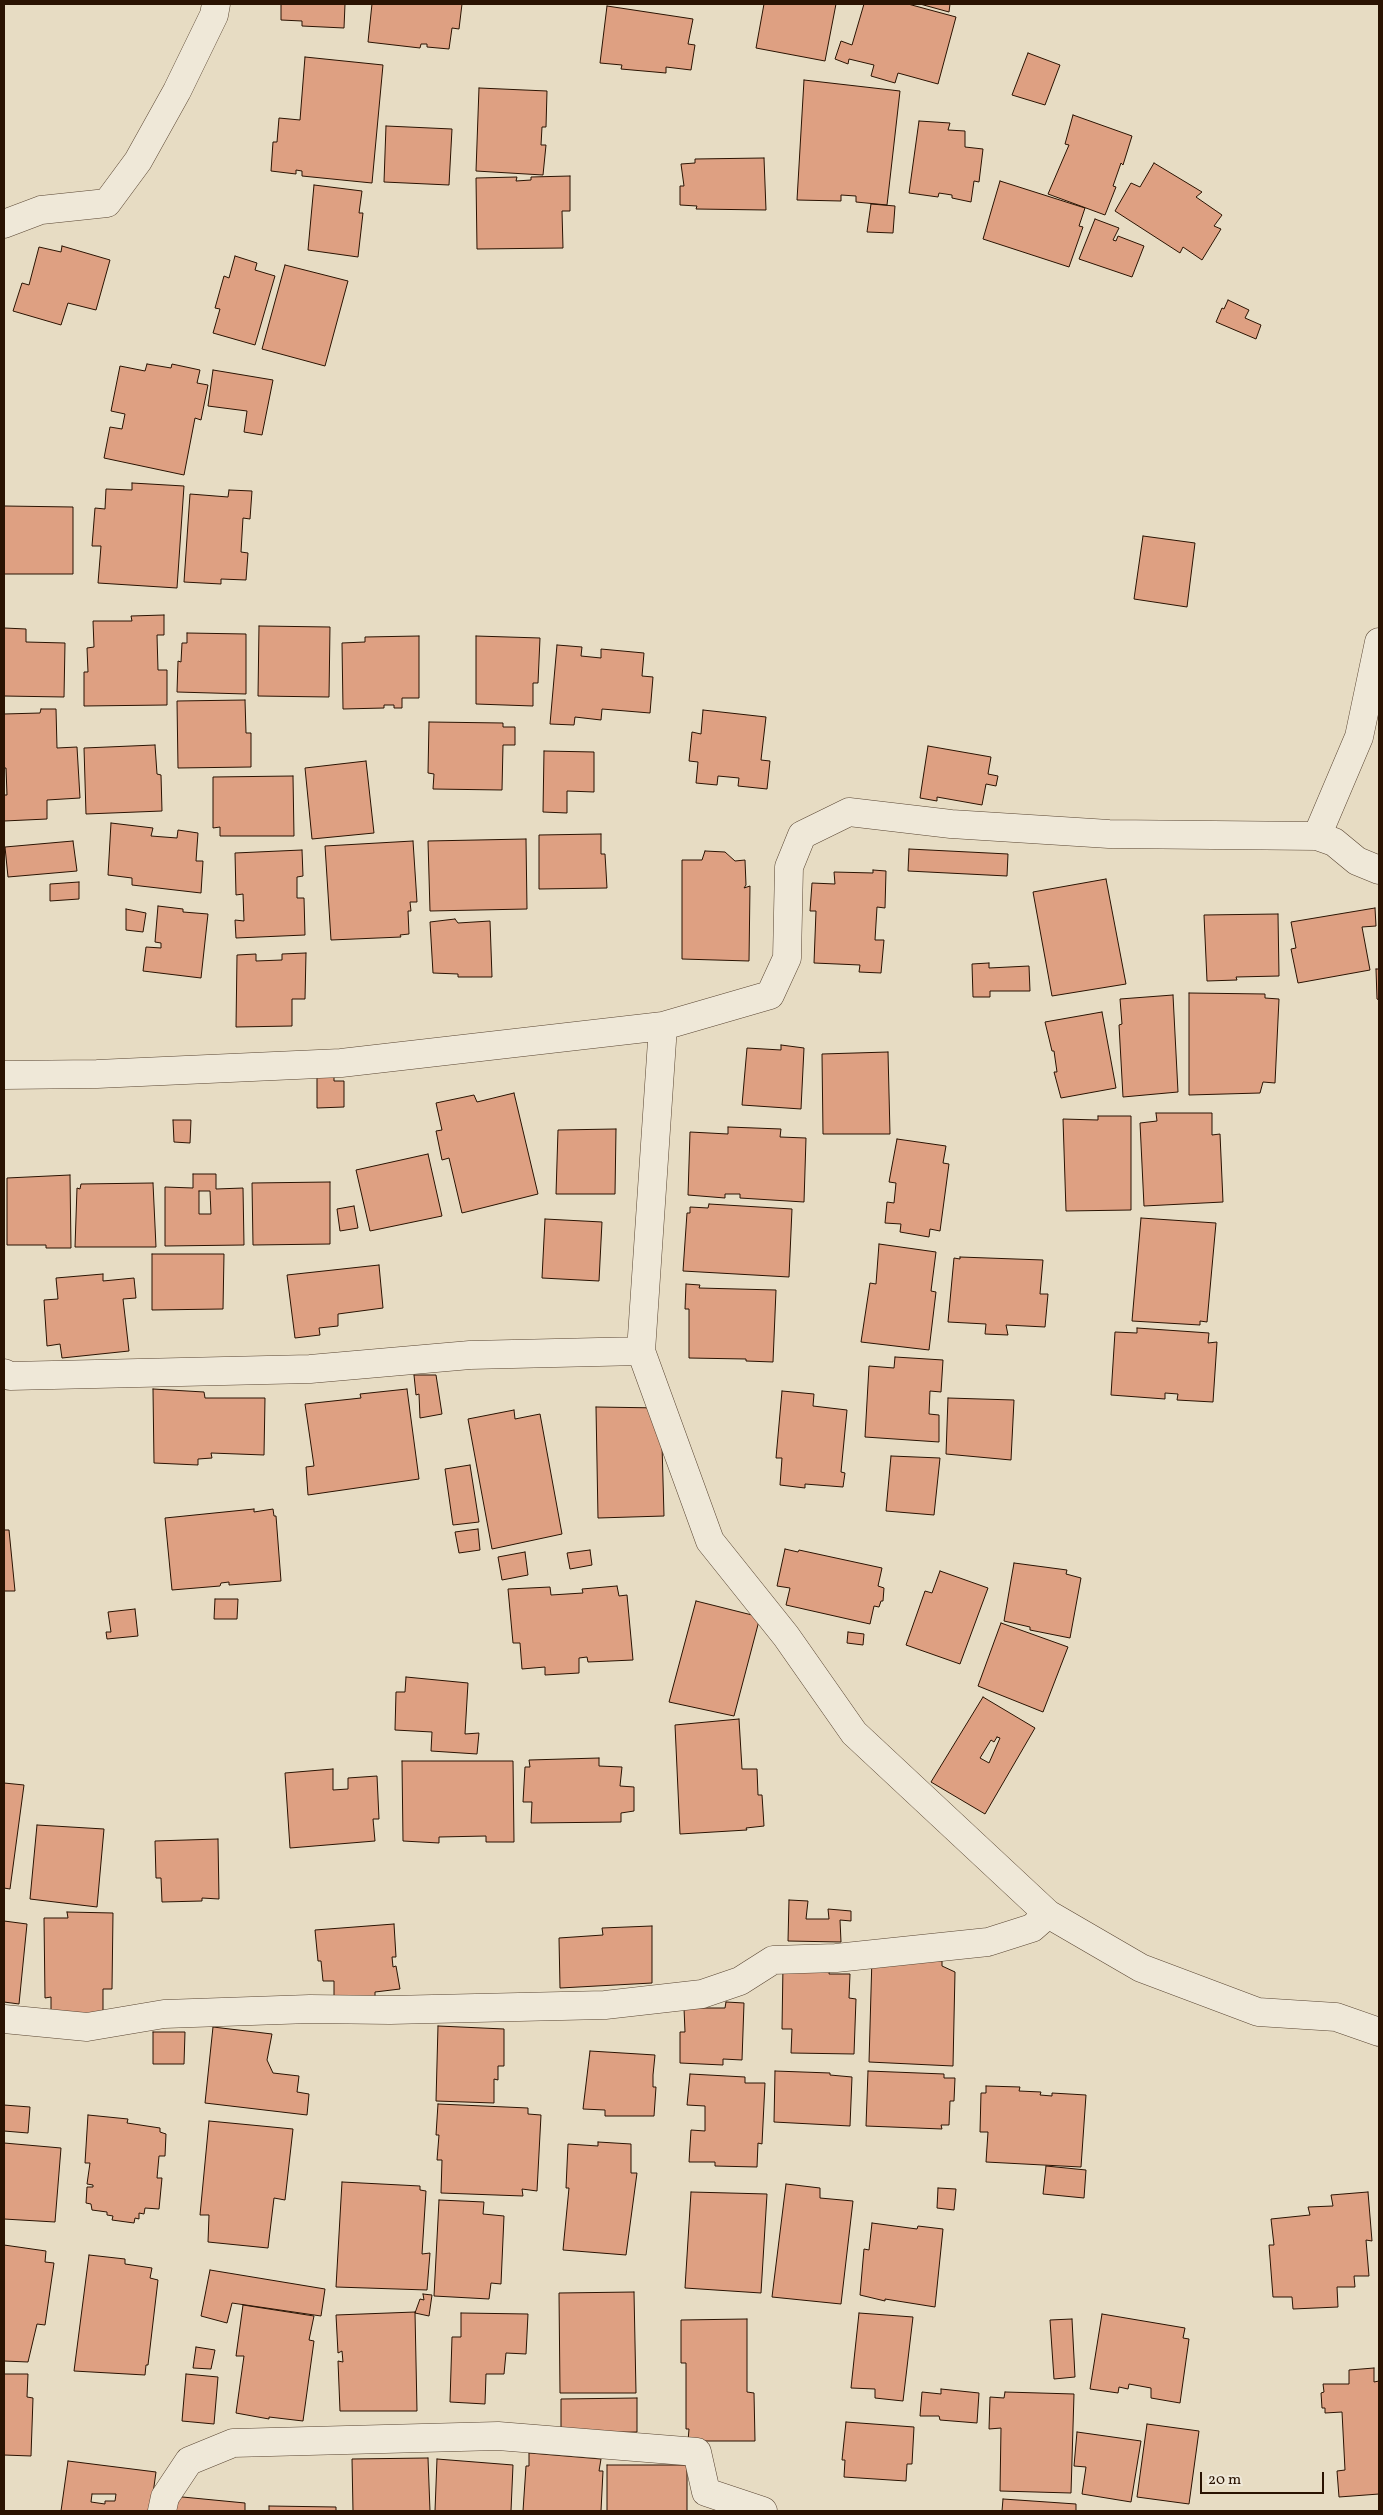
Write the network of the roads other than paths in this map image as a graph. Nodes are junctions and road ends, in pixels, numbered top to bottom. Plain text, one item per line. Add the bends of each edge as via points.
1 (216, 4) edge
2 (4, 224) edge
3 (1379, 642) edge
4 (1317, 836) junction
5 (1379, 870) edge
6 (663, 1026) junction
7 (4, 1075) edge
8 (641, 1351) junction
9 (4, 1372) edge
10 (1048, 1914) junction
11 (4, 2019) edge
12 (1379, 2032) edge
13 (162, 2511) edge
14 (763, 2511) edge

1 - 2 street via 214,15 177,91 138,160 107,203 41,210
3 - 4 street via 1359,736
4 - 5 street via 1334,842 1357,861
4 - 6 street via 1109,834 951,824 849,812 802,835 790,867 786,958 770,995
6 - 7 street via 341,1063
6 - 8 street
8 - 9 street via 470,1355 310,1369 10,1376
8 - 10 street via 710,1541 786,1636 854,1733
10 - 11 street via 1032,1928 988,1942 836,1958 773,1960 740,1981 702,1994 604,2005 164,2014 87,2027
10 - 12 street via 1141,1968 1258,2012 1336,2018
13 - 14 street via 165,2497 189,2461 233,2442 498,2436 697,2452 706,2492

